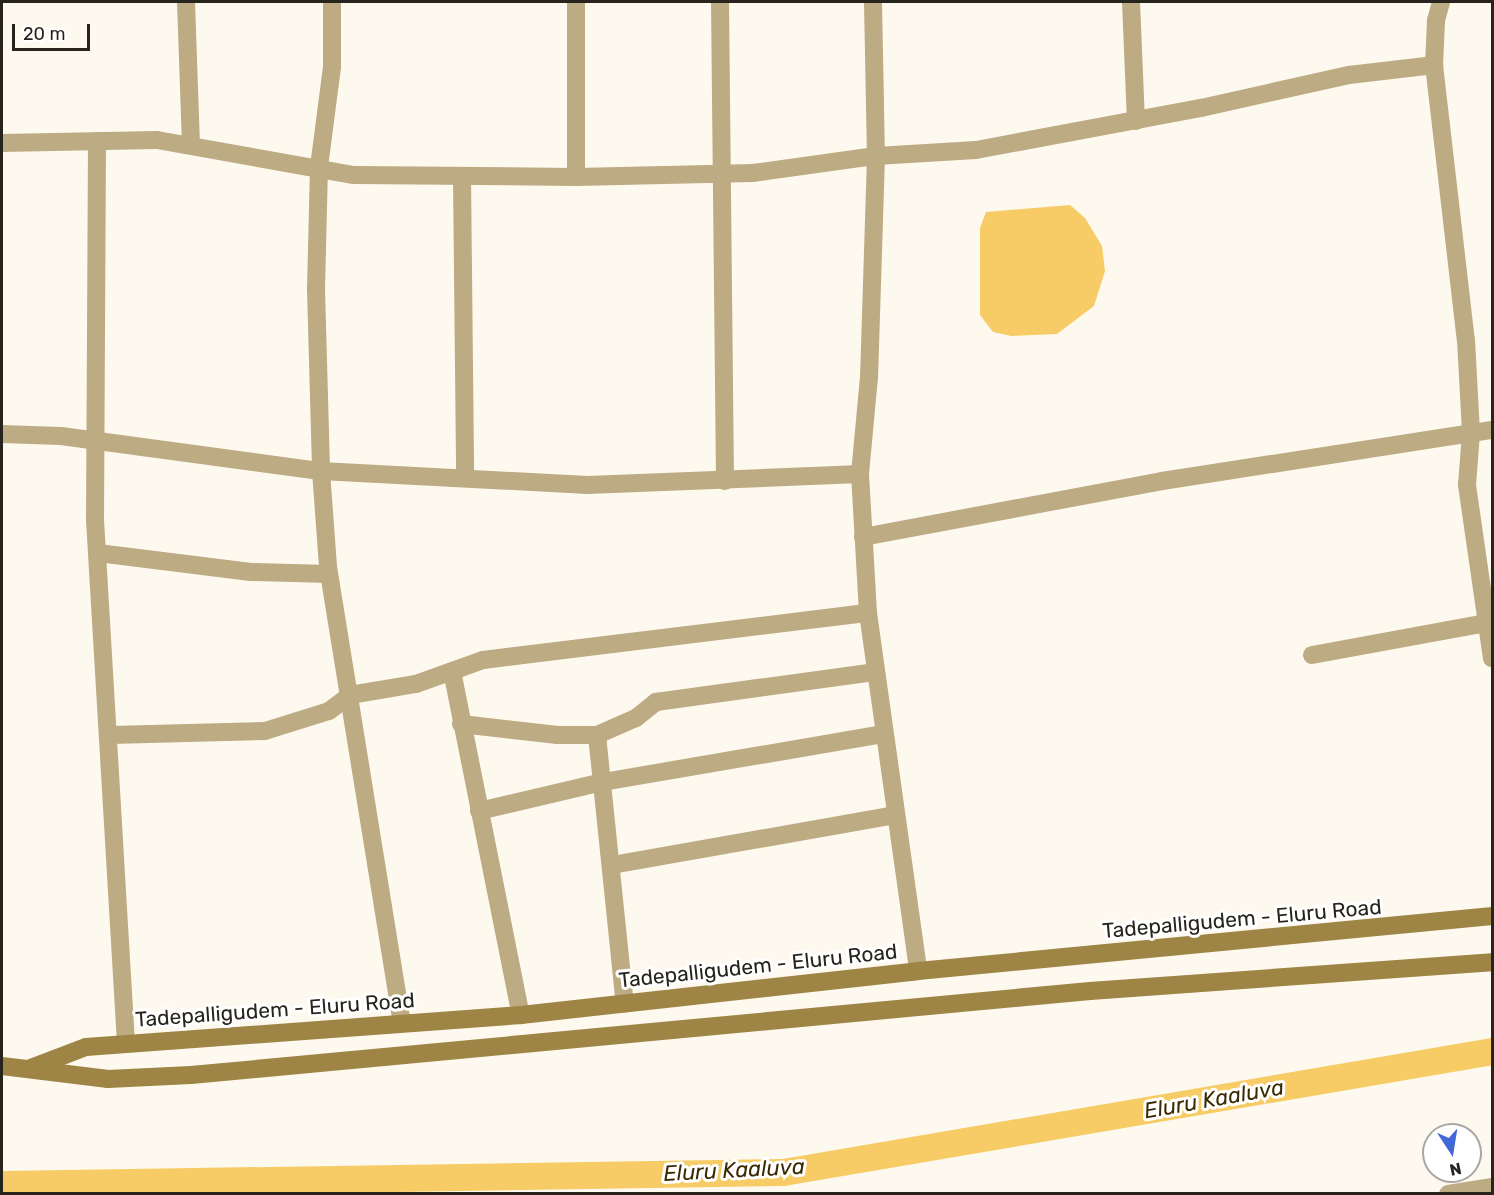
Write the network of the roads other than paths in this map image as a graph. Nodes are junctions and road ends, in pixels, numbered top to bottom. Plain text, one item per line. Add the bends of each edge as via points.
1 (186, 2) edge
2 (332, 2) edge
3 (576, 2) edge
4 (720, 2) edge
5 (873, 2) edge
6 (1131, 2) edge
7 (1441, 2) edge
8 (1434, 65) junction
9 (1136, 121) junction
10 (97, 141) junction
11 (2, 143) edge
12 (191, 145) junction
13 (876, 156) junction
14 (319, 167) junction
15 (720, 172) junction
16 (462, 176) junction
17 (576, 177) junction
18 (1492, 430) edge
19 (1471, 433) junction
20 (2, 434) edge
21 (94, 440) junction
22 (321, 471) junction
23 (860, 474) junction
24 (465, 477) junction
25 (725, 481) junction
26 (864, 537) junction
27 (98, 553) junction
28 (329, 574) junction
29 (868, 613) junction
30 (1487, 623) junction
31 (1312, 655) dead end
32 (1492, 658) edge
33 (452, 670) junction
34 (876, 672) junction
35 (350, 695) junction
36 (461, 724) junction
37 (884, 734) junction
38 (111, 735) junction
39 (597, 735) junction
40 (603, 782) junction
41 (479, 811) junction
42 (895, 815) junction
43 (612, 865) junction
44 (1492, 916) edge
45 (1492, 962) edge
46 (918, 971) junction
47 (625, 1004) junction
48 (521, 1015) junction
49 (402, 1023) junction
50 (126, 1043) junction
51 (3, 1065) edge
52 (31, 1068) junction
53 (1492, 1187) edge
54 (1448, 1194) edge

1 - 12 street
2 - 14 street via 333,67
3 - 17 street
4 - 15 street
5 - 13 street
6 - 9 street
7 - 8 street
8 - 9 street via 1349,75
8 - 19 street via 1463,317
9 - 13 street via 976,150
10 - 11 street
10 - 12 street via 157,140
10 - 21 street
12 - 14 street
13 - 15 street via 753,174
13 - 23 street via 869,377
14 - 16 street via 354,175
14 - 22 street via 316,290
15 - 17 street
15 - 25 street
16 - 17 street
16 - 24 street
18 - 19 street
19 - 26 street via 1162,481
19 - 30 street via 1467,484
20 - 21 street
21 - 22 street
21 - 27 street
22 - 24 street
22 - 28 street
23 - 25 street
23 - 26 street
24 - 25 street via 588,485
26 - 29 street
27 - 28 street via 251,572
27 - 38 street
28 - 35 street
29 - 33 street via 483,660
29 - 34 street
30 - 31 street
30 - 32 street
33 - 35 street via 416,684
33 - 36 street
34 - 37 street
34 - 39 street via 656,702 636,718
35 - 38 street via 329,711 265,731
35 - 49 street
36 - 39 street via 557,735
36 - 41 street
37 - 40 street
37 - 42 street
38 - 50 street
39 - 40 street
40 - 41 street
40 - 43 street
41 - 48 street
42 - 43 street
42 - 46 street
43 - 47 street
44 - 46 main road, Tadepalligudem - Eluru Road
45 - 52 main road, Tadepalligudem - Eluru Road via 1090,992 191,1076 108,1079
46 - 47 main road, Tadepalligudem - Eluru Road
47 - 48 main road, Tadepalligudem - Eluru Road
48 - 49 main road, Tadepalligudem - Eluru Road
49 - 50 main road, Tadepalligudem - Eluru Road
50 - 52 main road, Tadepalligudem - Eluru Road via 86,1047
51 - 52 main road, Tadepalligudem - Eluru Road
53 - 54 street

